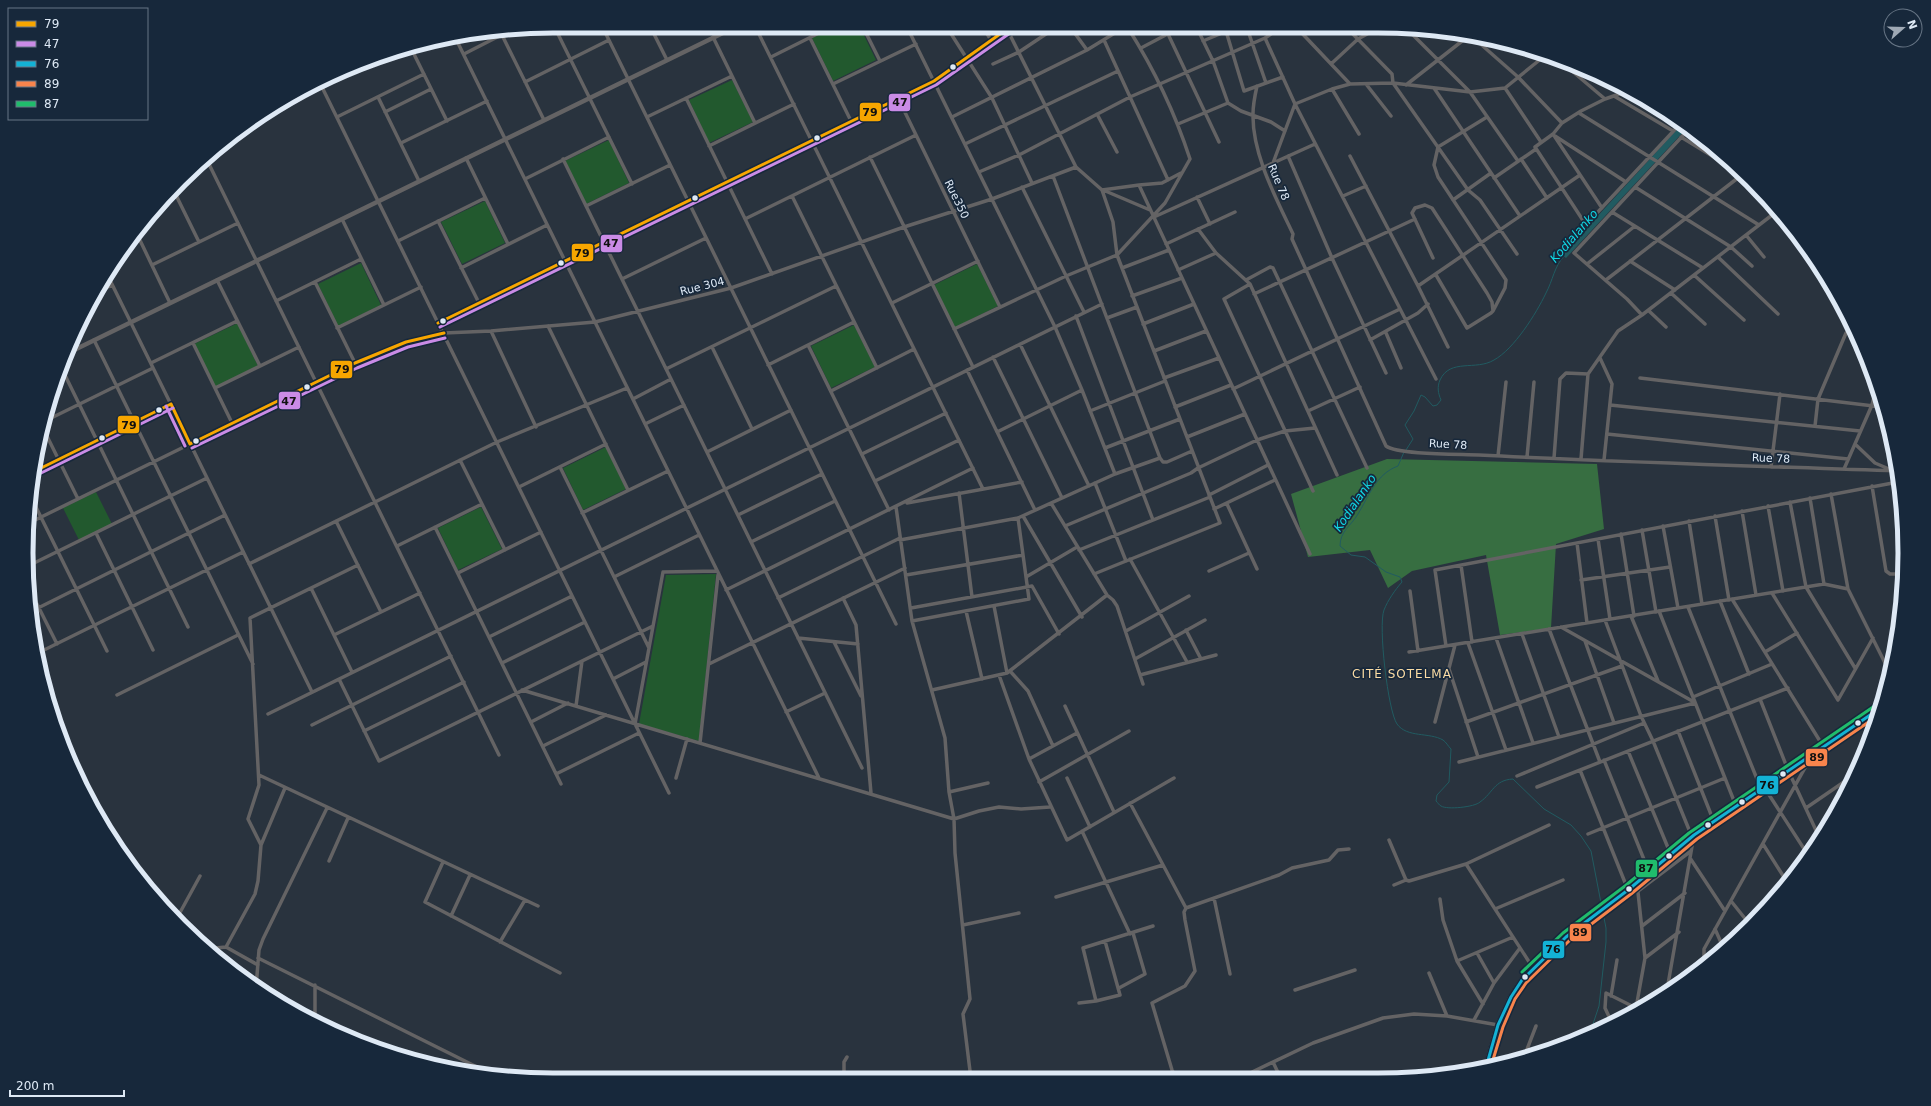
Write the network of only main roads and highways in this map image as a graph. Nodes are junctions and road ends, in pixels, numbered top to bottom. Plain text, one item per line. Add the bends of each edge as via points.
1 (1872, 714) edge
2 (1488, 1061) edge

1 - 2 main road via 1693,836 1566,937 1522,980 1498,1025

